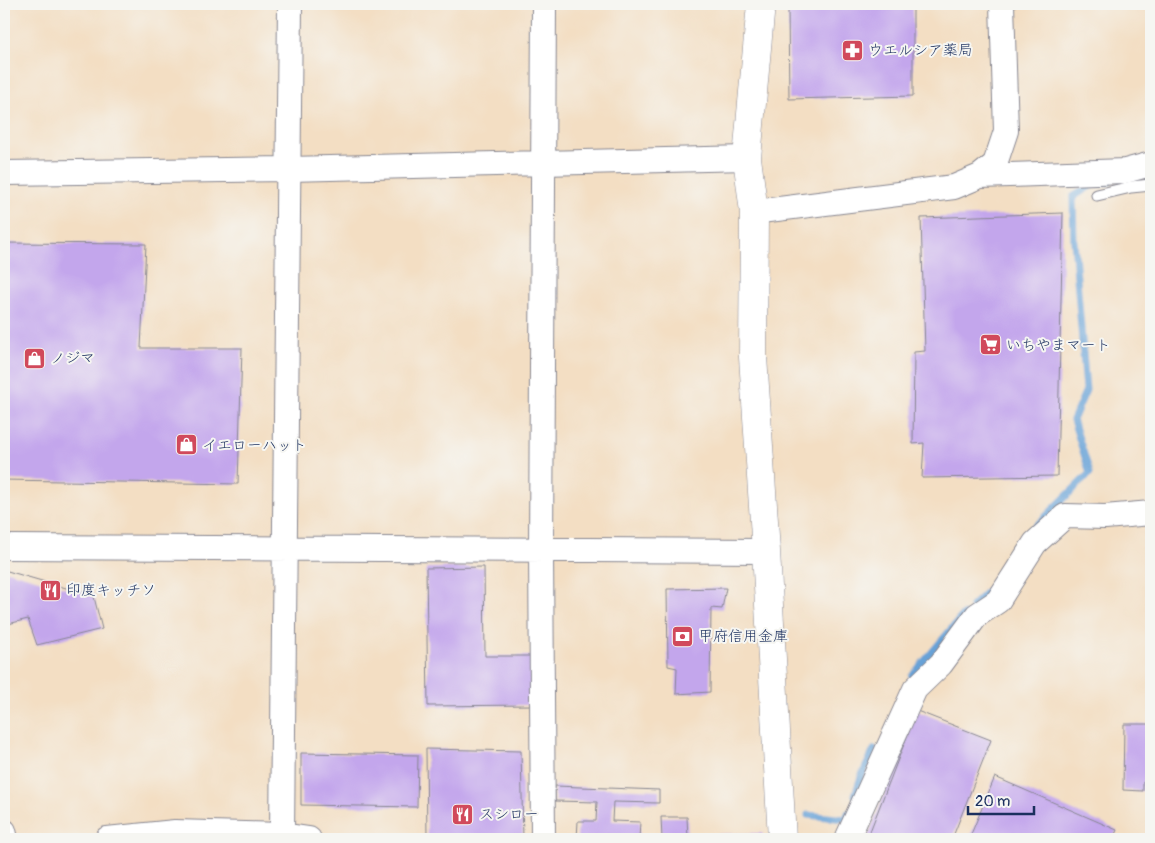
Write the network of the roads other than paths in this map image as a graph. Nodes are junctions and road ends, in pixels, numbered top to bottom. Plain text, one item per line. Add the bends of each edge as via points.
1 (290, 4) edge
2 (544, 4) edge
3 (761, 4) edge
4 (1002, 4) edge
5 (747, 158) junction
6 (543, 163) junction
7 (1151, 164) edge
8 (289, 169) junction
9 (4, 173) edge
10 (980, 176) junction
11 (1151, 184) edge
12 (1096, 195) dead end
13 (754, 212) junction
14 (1151, 513) edge
15 (4, 547) edge
16 (285, 549) junction
17 (541, 550) junction
18 (766, 551) junction
19 (4, 830) edge
20 (282, 835) junction
21 (6, 839) edge
22 (106, 839) edge
23 (308, 839) edge
24 (542, 839) edge
25 (782, 839) edge
26 (847, 839) edge

1 - 8 street
2 - 6 street
3 - 5 street
4 - 10 street via 1006,131 995,164
5 - 6 street
5 - 13 street
6 - 8 street
6 - 17 street
7 - 10 street via 1125,171
8 - 9 street
8 - 16 street
10 - 13 street via 954,187
11 - 12 lane
13 - 18 street via 754,358
14 - 26 street via 1065,516 1035,542 998,601 977,615 941,664 915,689
15 - 16 street
16 - 17 street
16 - 20 street
17 - 18 street
17 - 24 street
18 - 25 street
19 - 21 street
20 - 22 street via 175,832
20 - 23 street

